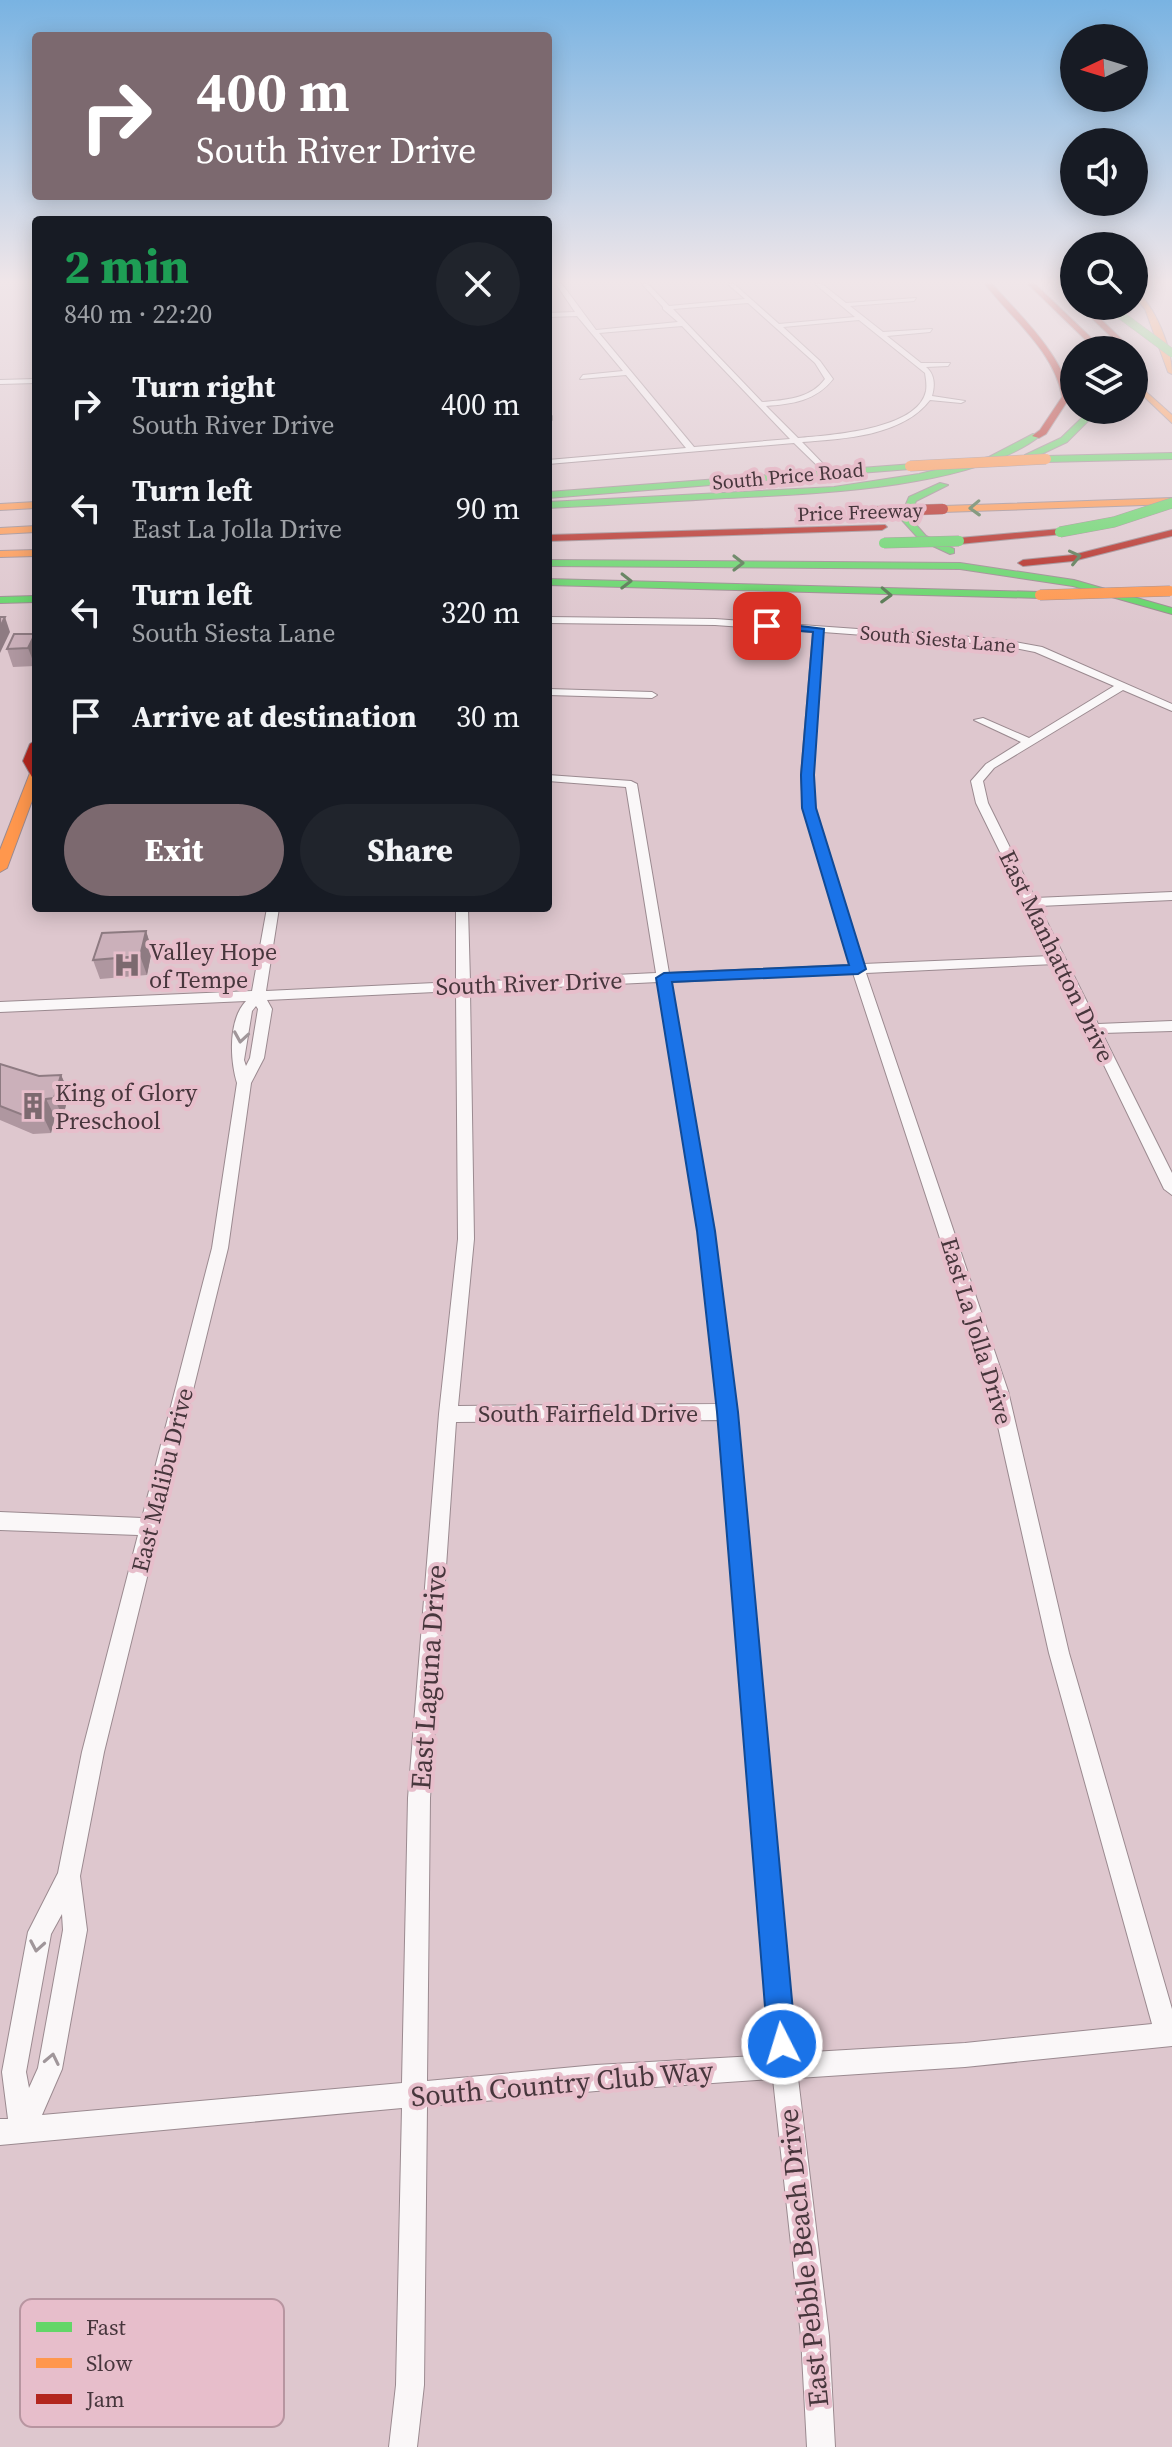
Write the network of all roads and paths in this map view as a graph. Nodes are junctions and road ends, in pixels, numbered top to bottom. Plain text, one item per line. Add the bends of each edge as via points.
1 (650, 398) edge
2 (754, 398) edge
3 (803, 398) edge
4 (929, 398) edge
5 (931, 398) edge
6 (1064, 398) edge
7 (1150, 398) edge
8 (961, 401) dead end
9 (760, 404) junction
10 (1172, 420) edge
11 (1082, 424) edge
12 (882, 427) junction
13 (899, 433) dead end
14 (796, 442) junction
15 (693, 451) junction
16 (1170, 456) edge
17 (552, 462) edge
18 (827, 473) junction
19 (552, 495) edge
20 (1172, 501) edge
21 (32, 505) edge
22 (552, 505) edge
23 (0, 506) edge
24 (945, 517) junction
25 (1172, 519) edge
26 (552, 523) edge
27 (32, 529) edge
28 (0, 531) edge
29 (1172, 533) edge
30 (883, 535) junction
31 (32, 537) edge
32 (0, 538) edge
33 (552, 538) edge
34 (32, 553) edge
35 (552, 553) edge
36 (0, 554) edge
37 (552, 563) edge
38 (0, 565) edge
39 (32, 565) edge
40 (552, 582) edge
41 (1171, 591) edge
42 (32, 599) edge
43 (0, 600) edge
44 (1172, 611) edge
45 (552, 620) edge
46 (818, 629) junction
47 (1122, 686) junction
48 (552, 692) edge
49 (652, 695) dead end
50 (1172, 708) edge
51 (979, 720) dead end
52 (1030, 742) junction
53 (552, 778) edge
54 (32, 784) edge
55 (0, 868) edge
56 (1172, 896) edge
57 (1031, 902) junction
58 (272, 912) edge
59 (462, 912) edge
60 (1058, 960) junction
61 (858, 969) junction
62 (664, 978) junction
63 (461, 986) junction
64 (258, 995) junction
65 (0, 1007) edge
66 (1172, 1026) edge
67 (1092, 1029) junction
68 (1172, 1189) edge
69 (727, 1412) junction
70 (448, 1414) junction
71 (0, 1521) edge
72 (150, 1527) junction
73 (69, 1876) junction
74 (1170, 2034) edge
75 (784, 2065) junction
76 (414, 2096) junction
77 (11, 2131) edge
78 (403, 2447) edge
79 (821, 2447) edge

1 - 15 street
2 - 9 street
3 - 9 street
4 - 12 street via 914,413
5 - 8 street
6 - 22 main road via 1057,417 1024,445 971,467 879,486
7 - 10 main road
9 - 14 street
11 -> 29 main road via 1050,448 919,494 905,506 908,524 948,550 1022,563 1065,560
12 - 13 street
12 - 14 street
14 - 15 street
14 - 18 street
15 - 17 street
16 - 18 main road, South Price Road, bridge
18 - 19 main road, South Price Road
20 -> 24 main road, Price Freeway
20 - 30 main road, bridge via 1114,522 1060,532 959,541
21 - 23 main road
24 - 25 main road, Price Freeway
24 - 26 main road, Price Freeway, bridge via 860,512
24 - 30 main road, Price Freeway
27 - 28 main road
30 - 33 main road, Price Freeway
30 - 35 main road
31 - 32 main road
34 - 36 main road
37 -> 44 main road via 960,566 1074,583
38 - 39 main road
40 -> 41 main road, bridge via 665,582 926,596
42 - 43 main road
45 - 46 street, South Siesta Lane
46 - 47 street, South Siesta Lane via 1038,649
46 - 61 street, East La Jolla Drive via 809,808
47 - 50 street, South Siesta Lane
47 - 52 street, East Manhatton Drive
48 - 49 street
51 - 52 street
52 - 57 street, East Manhatton Drive via 990,766 977,781 982,803
53 - 62 street, East Pebble Beach Drive via 631,784
54 - 55 main road
56 - 57 street
57 - 60 street, East Manhatton Drive
58 - 64 street, East Malibu Drive
59 - 63 street, East Laguna Drive
60 - 61 street, South River Drive
60 - 67 street, East Manhatton Drive
61 - 62 street, South River Drive
61 - 74 street, East La Jolla Drive via 999,1391 1059,1653
62 - 63 street, South River Drive
62 - 69 street, East Pebble Beach Drive via 706,1231
63 - 64 street, South River Drive
63 - 70 street, East Laguna Drive via 466,1239
64 - 65 street, South River Drive
64 - 72 street, East Malibu Drive via 265,1009 257,1058 244,1083 220,1248
66 - 67 street
67 - 68 street, East Manhatton Drive
69 - 70 street, South Fairfield Drive
69 - 75 street, East Pebble Beach Drive
70 - 76 street, East Laguna Drive via 419,1798
71 - 72 street
72 - 73 street, East Malibu Drive via 97,1737
73 -> 77 street, East Malibu Drive via 40,1932 14,2072
77 -> 73 street, East Malibu Drive via 50,2069 75,1930
74 - 75 street, South Country Club Way via 965,2055
75 - 76 street, South Country Club Way
75 - 79 street, East Pebble Beach Drive via 815,2336
76 - 77 street, South Country Club Way
76 - 78 street, East Laguna Drive via 410,2385

